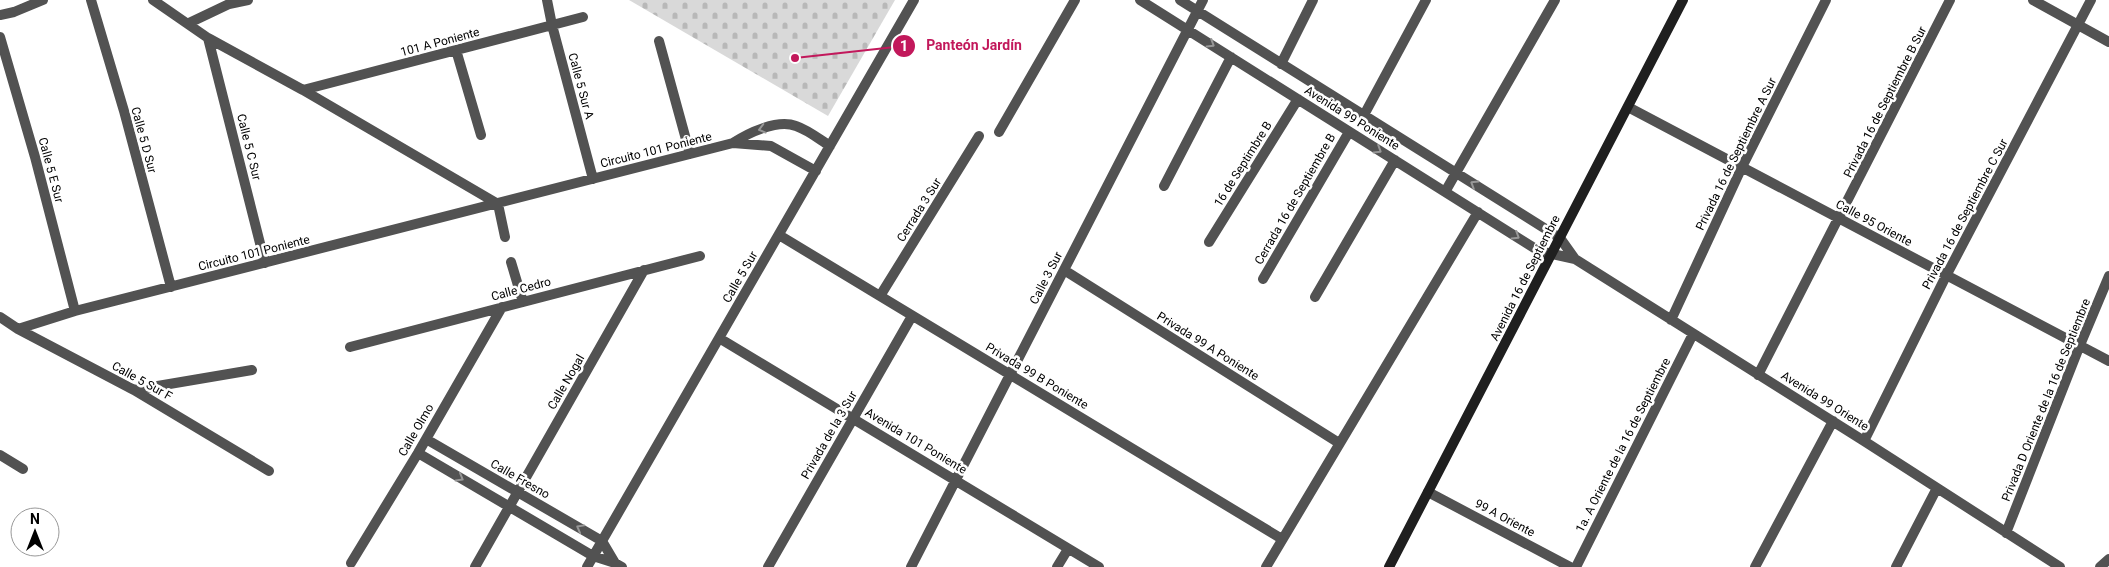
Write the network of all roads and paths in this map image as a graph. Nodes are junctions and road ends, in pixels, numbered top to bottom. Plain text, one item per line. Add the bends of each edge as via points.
1 (43, 0) edge
2 (91, 0) edge
3 (153, 0) edge
4 (248, 0) edge
5 (547, 0) edge
6 (914, 0) edge
7 (1075, 0) edge
8 (1140, 0) edge
9 (1180, 0) edge
10 (1203, 0) edge
11 (1313, 0) edge
12 (1426, 0) edge
13 (1555, 0) edge
14 (1683, 0) edge
15 (1826, 0) edge
16 (1950, 0) edge
17 (2033, 0) edge
18 (2091, 0) edge
19 (229, 2) edge
20 (1197, 11) junction
21 (0, 15) edge
22 (583, 17) dead end
23 (189, 23) junction
24 (552, 25) junction
25 (2079, 25) junction
26 (1188, 30) junction
27 (0, 36) edge
28 (208, 38) junction
29 (659, 41) dead end
30 (2109, 42) edge
31 (456, 50) junction
32 (1231, 57) junction
33 (1281, 64) junction
34 (304, 90) junction
35 (1298, 100) junction
36 (1628, 107) junction
37 (1364, 115) junction
38 (999, 132) dead end
39 (1349, 132) junction
40 (481, 135) dead end
41 (979, 136) dead end
42 (733, 143) junction
43 (830, 146) junction
44 (690, 154) junction
45 (1395, 160) junction
46 (1742, 167) junction
47 (816, 171) junction
48 (1456, 173) junction
49 (593, 179) junction
50 (1164, 186) dead end
51 (1446, 192) junction
52 (498, 204) junction
53 (1478, 212) junction
54 (1840, 218) junction
55 (779, 235) junction
56 (505, 237) dead end
57 (1560, 238) junction
58 (1209, 242) dead end
59 (1552, 254) junction
60 (700, 256) dead end
61 (1575, 259) junction
62 (511, 262) dead end
63 (265, 263) junction
64 (644, 270) junction
65 (1064, 270) junction
66 (1946, 276) junction
67 (2109, 276) edge
68 (1263, 279) dead end
69 (171, 287) junction
70 (880, 296) junction
71 (1315, 298) dead end
72 (523, 302) junction
73 (502, 307) junction
74 (75, 311) junction
75 (912, 316) junction
76 (0, 317) edge
77 (1671, 320) junction
78 (18, 329) junction
79 (1693, 334) junction
80 (719, 338) junction
81 (2080, 345) junction
82 (350, 347) dead end
83 (2109, 361) edge
84 (252, 370) dead end
85 (1010, 375) junction
86 (1758, 375) junction
87 (134, 390) junction
88 (853, 418) junction
89 (1833, 422) junction
90 (426, 439) junction
91 (1864, 441) junction
92 (1340, 443) junction
93 (418, 453) junction
94 (0, 455) edge
95 (23, 469) dead end
96 (269, 471) dead end
97 (956, 481) junction
98 (1937, 488) junction
99 (518, 492) junction
100 (1428, 492) junction
101 (509, 507) junction
102 (2006, 533) junction
103 (1282, 539) junction
104 (602, 541) junction
105 (1068, 549) junction
106 (593, 556) junction
107 (2109, 559) edge
108 (351, 563) dead end
109 (618, 565) edge
110 (474, 567) edge
111 (587, 567) edge
112 (768, 567) edge
113 (911, 567) edge
114 (1057, 567) edge
115 (1099, 567) edge
116 (1266, 567) edge
117 (1389, 567) edge
118 (1570, 567) edge
119 (1576, 567) edge
120 (1755, 567) edge
121 (1896, 567) edge
122 (2060, 567) edge
123 (2100, 567) edge

1 - 21 street
2 - 69 street, Calle 5 D Sur
3 - 23 street
4 - 19 street
5 - 24 street, Calle 5 Sur A
6 - 43 street, Calle 5 Sur
7 - 38 street
8 - 26 street, Avenida 99 Poniente
9 - 20 street, Avenida 99 Poniente
10 - 20 street, Calle 3 Sur
11 - 33 street
12 - 37 street
13 - 48 street
14 - 36 main road, Avenida 16 de Septiembre
15 - 46 street, Privada 16 de Septiembre A Sur
16 - 54 street, Privada 16 de Septiembre B Sur
17 - 25 street
18 - 25 street, Privada 16 de Septiembre C Sur
19 - 23 street
20 - 26 street, Calle 3 Sur
20 - 33 street, Avenida 99 Poniente
22 - 24 street, 101 A Poniente
23 - 28 street
24 - 31 street, 101 A Poniente
24 - 49 street, Calle 5 Sur A
25 - 30 street
25 - 66 street, Privada 16 de Septiembre C Sur
26 -> 32 street, Avenida 99 Poniente
26 - 65 street, Calle 3 Sur
27 - 74 street, Calle 5 E Sur
28 - 34 street
28 - 63 street, Calle 5 C Sur
29 - 44 street
31 - 34 street, 101 A Poniente
31 - 40 street
32 - 35 street, Avenida 99 Poniente
32 - 50 street
33 - 37 street, Avenida 99 Poniente
34 - 52 street
35 - 39 street, Avenida 99 Poniente
35 - 58 street, 16 de Septimbre B
36 - 46 street, Calle 95 Oriente
36 - 57 main road, Avenida 16 de Septiembre
37 - 48 street, Avenida 99 Poniente
39 -> 45 street, Avenida 99 Poniente
39 - 68 street, Cerrada 16 de Septiembre B
41 - 70 street, Cerrada 3 Sur
43 -> 42 street, Circuito 101 Poniente via 795,125 782,124 747,133
42 - 44 street, Circuito 101 Poniente
42 - 47 street, Circuito 101 Poniente via 772,146
43 - 47 street, Calle 5 Sur
44 - 49 street, Circuito 101 Poniente
45 - 51 street, Avenida 99 Poniente
45 - 71 street
46 - 54 street, Calle 95 Oriente
46 - 77 street, Privada 16 de Septiembre A Sur
47 - 55 street, Calle 5 Sur
48 - 51 street
57 -> 48 street, Avenida 99 Poniente
49 - 52 street, Circuito 101 Poniente
51 - 53 street, Avenida 99 Poniente
52 - 56 street
52 - 63 street, Circuito 101 Poniente
53 -> 59 street, Avenida 99 Poniente via 1539,251
53 - 92 street
54 - 66 street, Calle 95 Oriente
54 - 86 street, Privada 16 de Septiembre B Sur
55 - 70 street, Privada 99 B Poniente
55 - 80 street, Calle 5 Sur
57 - 59 main road, Avenida 16 de Septiembre
57 - 61 street, Avenida 99 Oriente
59 - 61 street, Avenida 99 Oriente
59 - 100 main road, Avenida 16 de Septiembre
60 - 64 street, Calle Cedro
61 - 77 street, Avenida 99 Oriente
62 - 72 street
63 - 69 street, Circuito 101 Poniente
64 - 72 street, Calle Cedro
64 - 99 street, Calle Nogal
65 - 85 street, Calle 3 Sur
65 - 92 street, Privada 99 A Poniente
66 - 81 street, Calle 95 Oriente
66 - 91 street, Privada 16 de Septiembre C Sur
67 - 81 street, Privada D Oriente de la 16 de Septiembre
69 - 74 street, Circuito 101 Poniente
70 - 75 street, Privada 99 B Poniente
72 - 73 street, Calle Cedro
73 - 82 street, Calle Cedro
73 - 90 street, Calle Olmo
74 - 78 street, Circuito 101 Poniente
75 - 85 street, Privada 99 B Poniente
75 - 88 street, Privada de la 3 Sur
76 - 78 street, Calle 5 Sur F
77 - 79 street, Avenida 99 Oriente
78 - 87 street, Calle 5 Sur F
79 - 86 street, Avenida 99 Oriente
79 - 119 street, 1a. A Oriente de la 16 de Septiembre
80 - 88 street, Avenida 101 Poniente
80 - 104 street, Calle 5 Sur
81 - 83 street, Calle 95 Oriente
81 - 102 street, Privada D Oriente de la 16 de Septiembre
84 - 87 street
85 - 97 street, Calle 3 Sur
85 - 103 street, Privada 99 B Poniente
86 - 89 street, Avenida 99 Oriente
87 - 96 street, Calle 5 Sur F
88 - 97 street, Avenida 101 Poniente
88 - 112 street, Privada de la 3 Sur
89 - 91 street, Avenida 99 Oriente
89 - 120 street
90 - 93 street, Calle Olmo
90 - 99 street, Calle Fresno
91 - 98 street, Avenida 99 Oriente
92 - 103 street
93 -> 101 street
93 - 108 street, Calle Olmo
94 - 95 street
97 - 105 street, Avenida 101 Poniente
97 - 113 street, Calle 3 Sur
98 - 102 street, Avenida 99 Oriente
98 - 121 street
99 - 101 street, Calle Nogal
104 -> 99 street, Calle Fresno
100 - 117 main road, Avenida 16 de Septiembre
100 - 118 street, 99 A Oriente
101 - 106 street
101 - 110 street, Calle Nogal
102 - 122 street, Avenida 99 Oriente
103 - 116 street
104 - 106 street, Calle 5 Sur
104 - 109 street
105 - 114 street
105 - 115 street, Avenida 101 Poniente
106 - 109 street
106 - 111 street, Calle 5 Sur
107 - 123 street

